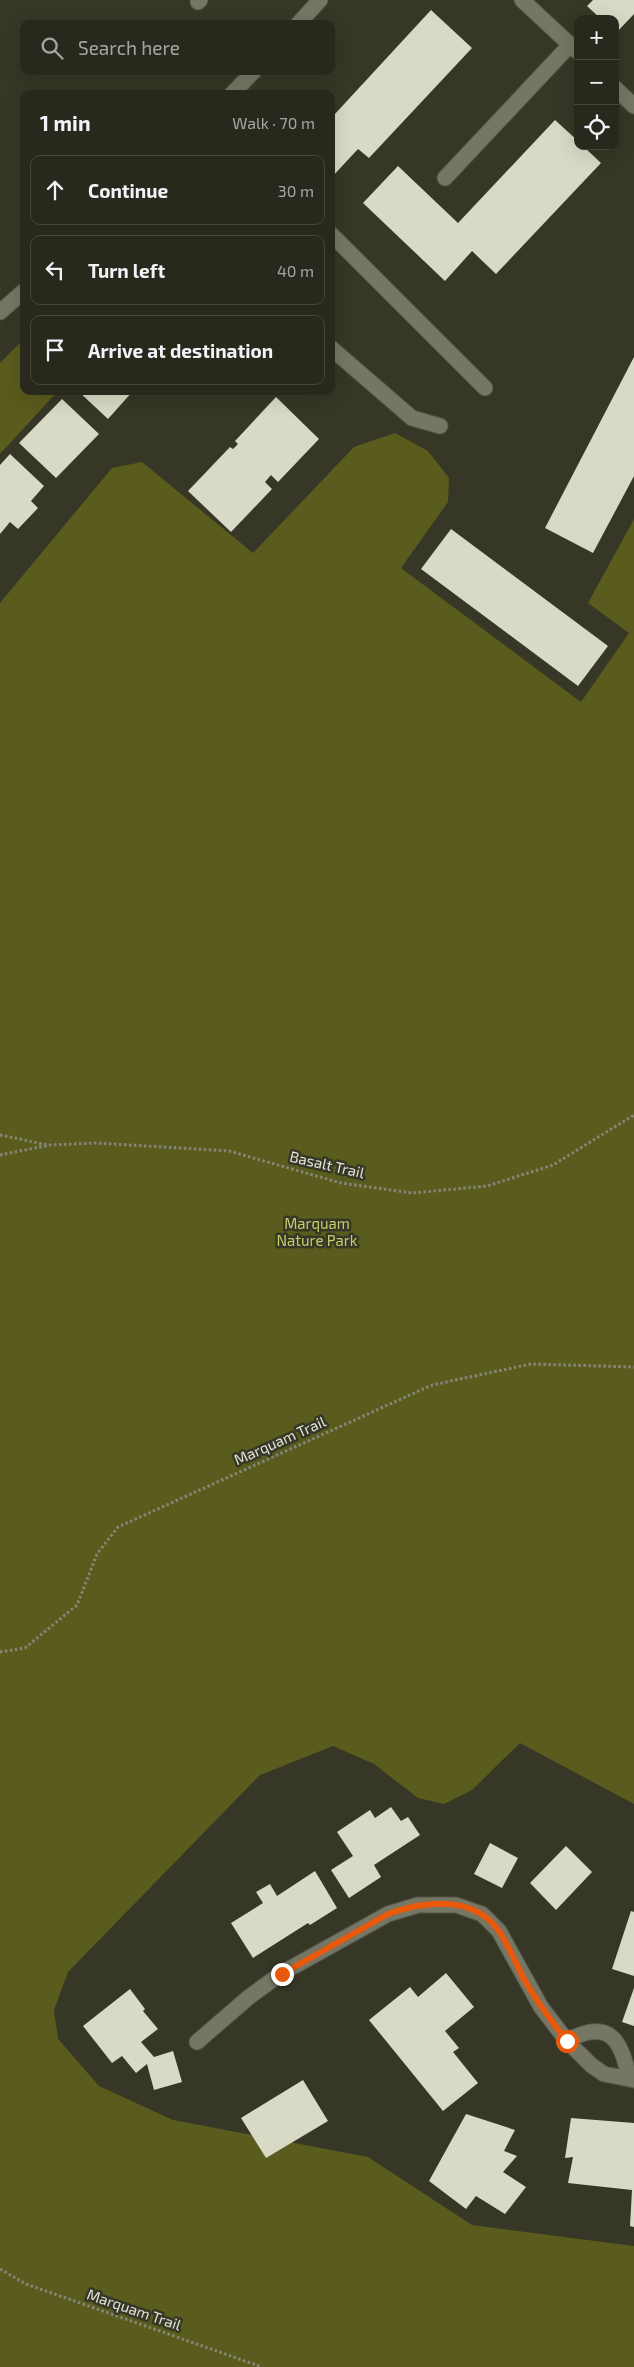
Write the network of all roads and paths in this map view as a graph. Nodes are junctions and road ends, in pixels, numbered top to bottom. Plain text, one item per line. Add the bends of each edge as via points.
1 (320, 0) edge
2 (522, 0) edge
3 (302, 20) edge
4 (574, 48) edge
5 (250, 75) edge
6 (236, 90) edge
7 (619, 92) edge
8 (634, 106) edge
9 (445, 178) dead end
10 (335, 238) edge
11 (20, 294) edge
12 (0, 312) edge
13 (335, 351) edge
14 (485, 388) dead end
15 (440, 426) dead end
16 (634, 1114) edge
17 (0, 1134) edge
18 (50, 1145) junction
19 (0, 1155) edge
20 (634, 1367) edge
21 (0, 1652) edge
22 (567, 2041) junction
23 (197, 2042) dead end
24 (631, 2080) edge
25 (0, 2269) edge
26 (262, 2367) edge

1 - 3 street
2 - 4 street
4 - 9 street
5 - 6 street
7 - 8 street
10 - 14 street
11 - 12 street
13 - 15 street via 412,418
16 - 18 path, Basalt Trail via 553,1166 487,1186 412,1193 341,1183 229,1151 96,1143
17 - 18 path
18 - 19 path, Basalt Trail
20 - 21 path, Marquam Trail via 531,1364 432,1385 118,1527 97,1554 77,1606 25,1648
22 - 23 street via 541,2006 490,1920 470,1908 442,1904 418,1905 388,1914 282,1974
22 - 24 street via 604,2074
22 - 24 street via 583,2032 596,2030 606,2033 618,2043
25 - 26 path, Marquam Trail via 26,2284

